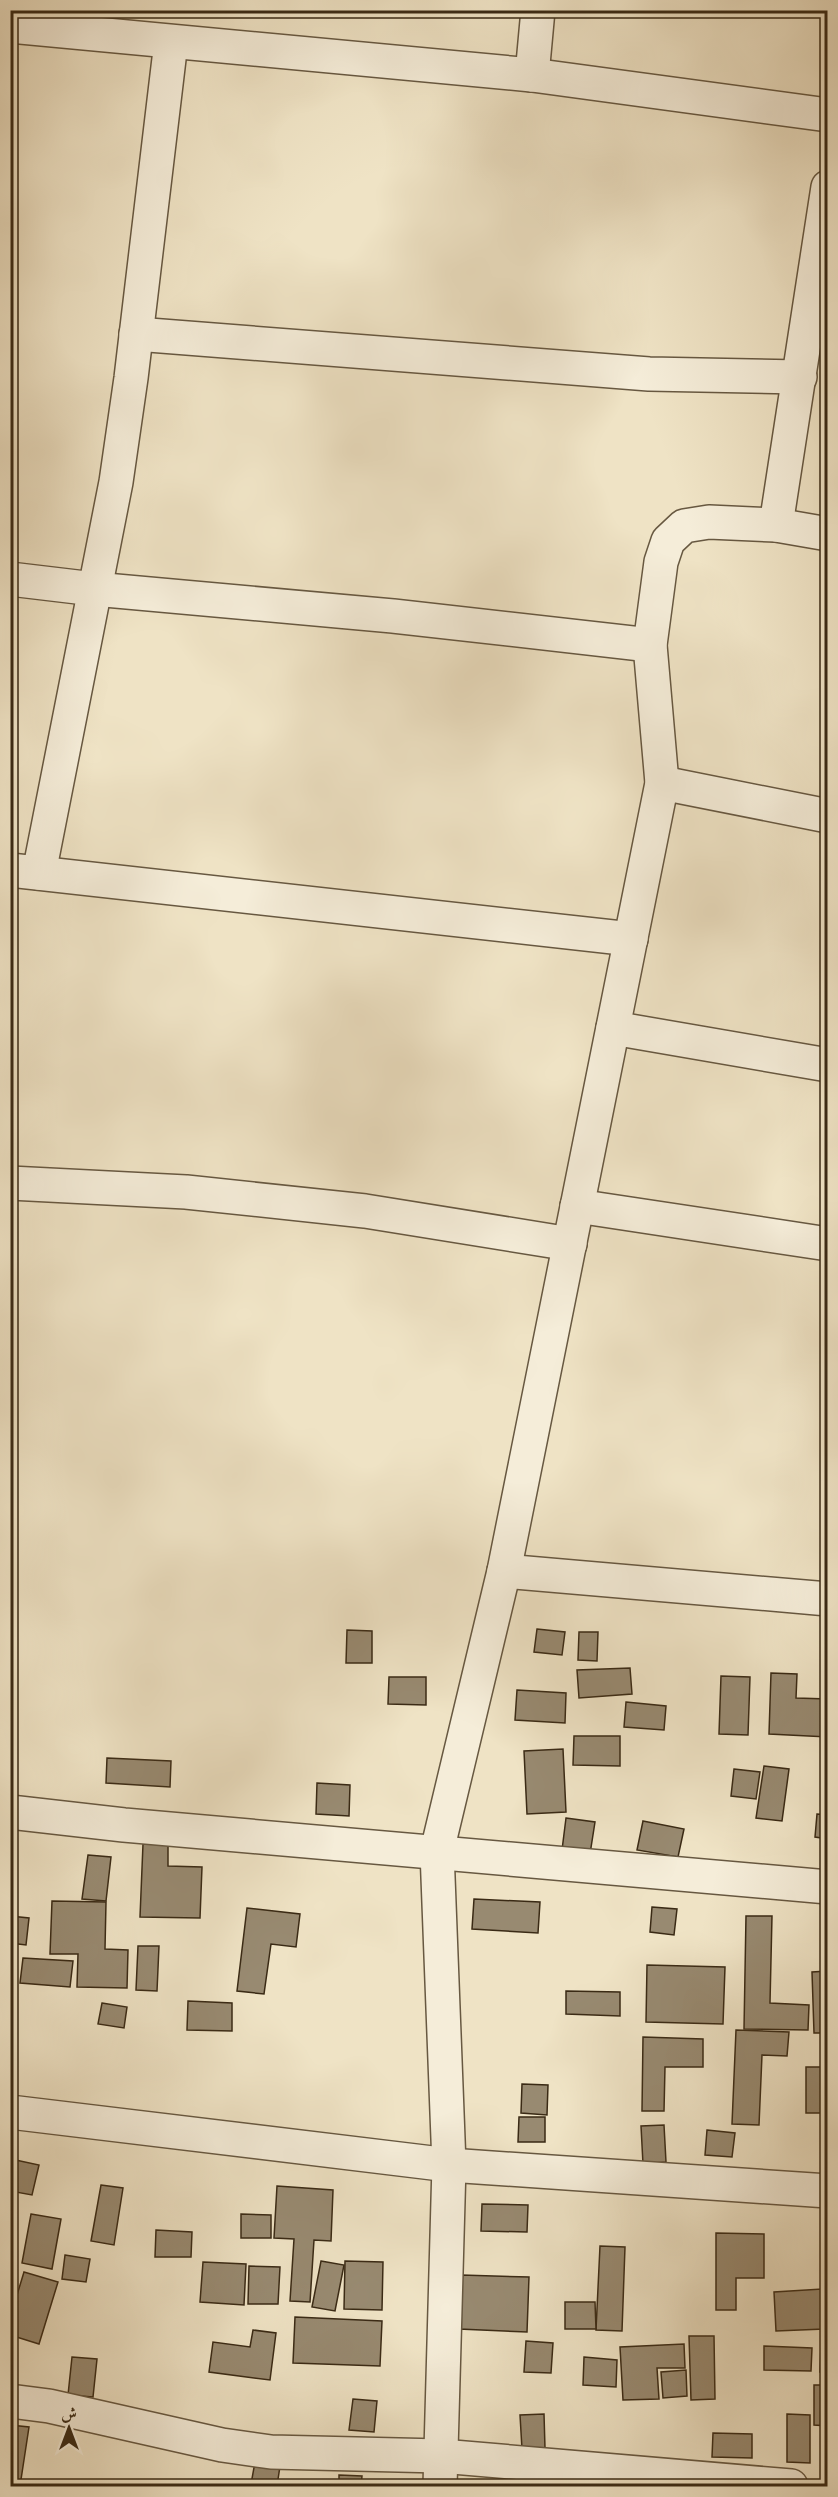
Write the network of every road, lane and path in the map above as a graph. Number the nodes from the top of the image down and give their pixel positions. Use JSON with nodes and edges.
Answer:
{"nodes":[{"id":1,"x":538,"y":10,"type":"edge"},
{"id":2,"x":10,"y":26,"type":"edge"},
{"id":3,"x":171,"y":42,"type":"junction"},
{"id":4,"x":532,"y":75,"type":"junction"},
{"id":5,"x":828,"y":115,"type":"edge"},
{"id":6,"x":828,"y":188,"type":"edge"},
{"id":7,"x":136,"y":334,"type":"junction"},
{"id":8,"x":800,"y":377,"type":"junction"},
{"id":9,"x":777,"y":525,"type":"junction"},
{"id":10,"x":828,"y":534,"type":"edge"},
{"id":11,"x":10,"y":579,"type":"edge"},
{"id":12,"x":94,"y":589,"type":"junction"},
{"id":13,"x":650,"y":645,"type":"junction"},
{"id":14,"x":662,"y":783,"type":"junction"},
{"id":15,"x":828,"y":816,"type":"edge"},
{"id":16,"x":25,"y":871,"type":"edge"},
{"id":17,"x":630,"y":939,"type":"junction"},
{"id":18,"x":613,"y":1028,"type":"junction"},
{"id":19,"x":828,"y":1065,"type":"edge"},
{"id":20,"x":10,"y":1183,"type":"edge"},
{"id":21,"x":577,"y":1206,"type":"junction"},
{"id":22,"x":570,"y":1244,"type":"junction"},
{"id":23,"x":828,"y":1244,"type":"edge"},
{"id":24,"x":504,"y":1571,"type":"junction"},
{"id":25,"x":828,"y":1599,"type":"edge"},
{"id":26,"x":10,"y":1812,"type":"edge"},
{"id":27,"x":437,"y":1851,"type":"junction"},
{"id":28,"x":828,"y":1887,"type":"edge"},
{"id":29,"x":10,"y":2112,"type":"edge"},
{"id":30,"x":449,"y":2165,"type":"junction"},
{"id":31,"x":828,"y":2191,"type":"edge"},
{"id":32,"x":10,"y":2401,"type":"edge"},
{"id":33,"x":441,"y":2471,"type":"edge"},
{"id":34,"x":791,"y":2487,"type":"edge"}],
"edges":[{"from":1,"to":4,"type":"street"},
{"from":2,"to":3,"type":"street"},
{"from":3,"to":4,"type":"street"},
{"from":3,"to":7,"type":"street"},
{"from":4,"to":5,"type":"street"},
{"from":6,"to":8,"type":"street"},
{"from":7,"to":8,"type":"street"},
{"from":7,"to":12,"type":"street"},
{"from":8,"to":9,"type":"street"},
{"from":9,"to":10,"type":"street"},
{"from":9,"to":13,"type":"street"},
{"from":11,"to":12,"type":"street"},
{"from":12,"to":13,"type":"street"},
{"from":12,"to":16,"type":"street"},
{"from":13,"to":14,"type":"street"},
{"from":14,"to":15,"type":"street"},
{"from":14,"to":17,"type":"street"},
{"from":16,"to":17,"type":"street"},
{"from":17,"to":18,"type":"street"},
{"from":18,"to":19,"type":"street"},
{"from":18,"to":21,"type":"street"},
{"from":20,"to":22,"type":"street"},
{"from":21,"to":22,"type":"street"},
{"from":21,"to":23,"type":"street"},
{"from":22,"to":24,"type":"street"},
{"from":24,"to":25,"type":"street"},
{"from":24,"to":27,"type":"street"},
{"from":26,"to":27,"type":"street"},
{"from":27,"to":28,"type":"street"},
{"from":27,"to":30,"type":"street"},
{"from":29,"to":30,"type":"street"},
{"from":30,"to":31,"type":"street"},
{"from":30,"to":33,"type":"street"},
{"from":32,"to":33,"type":"street"},
{"from":33,"to":34,"type":"street"}]}
